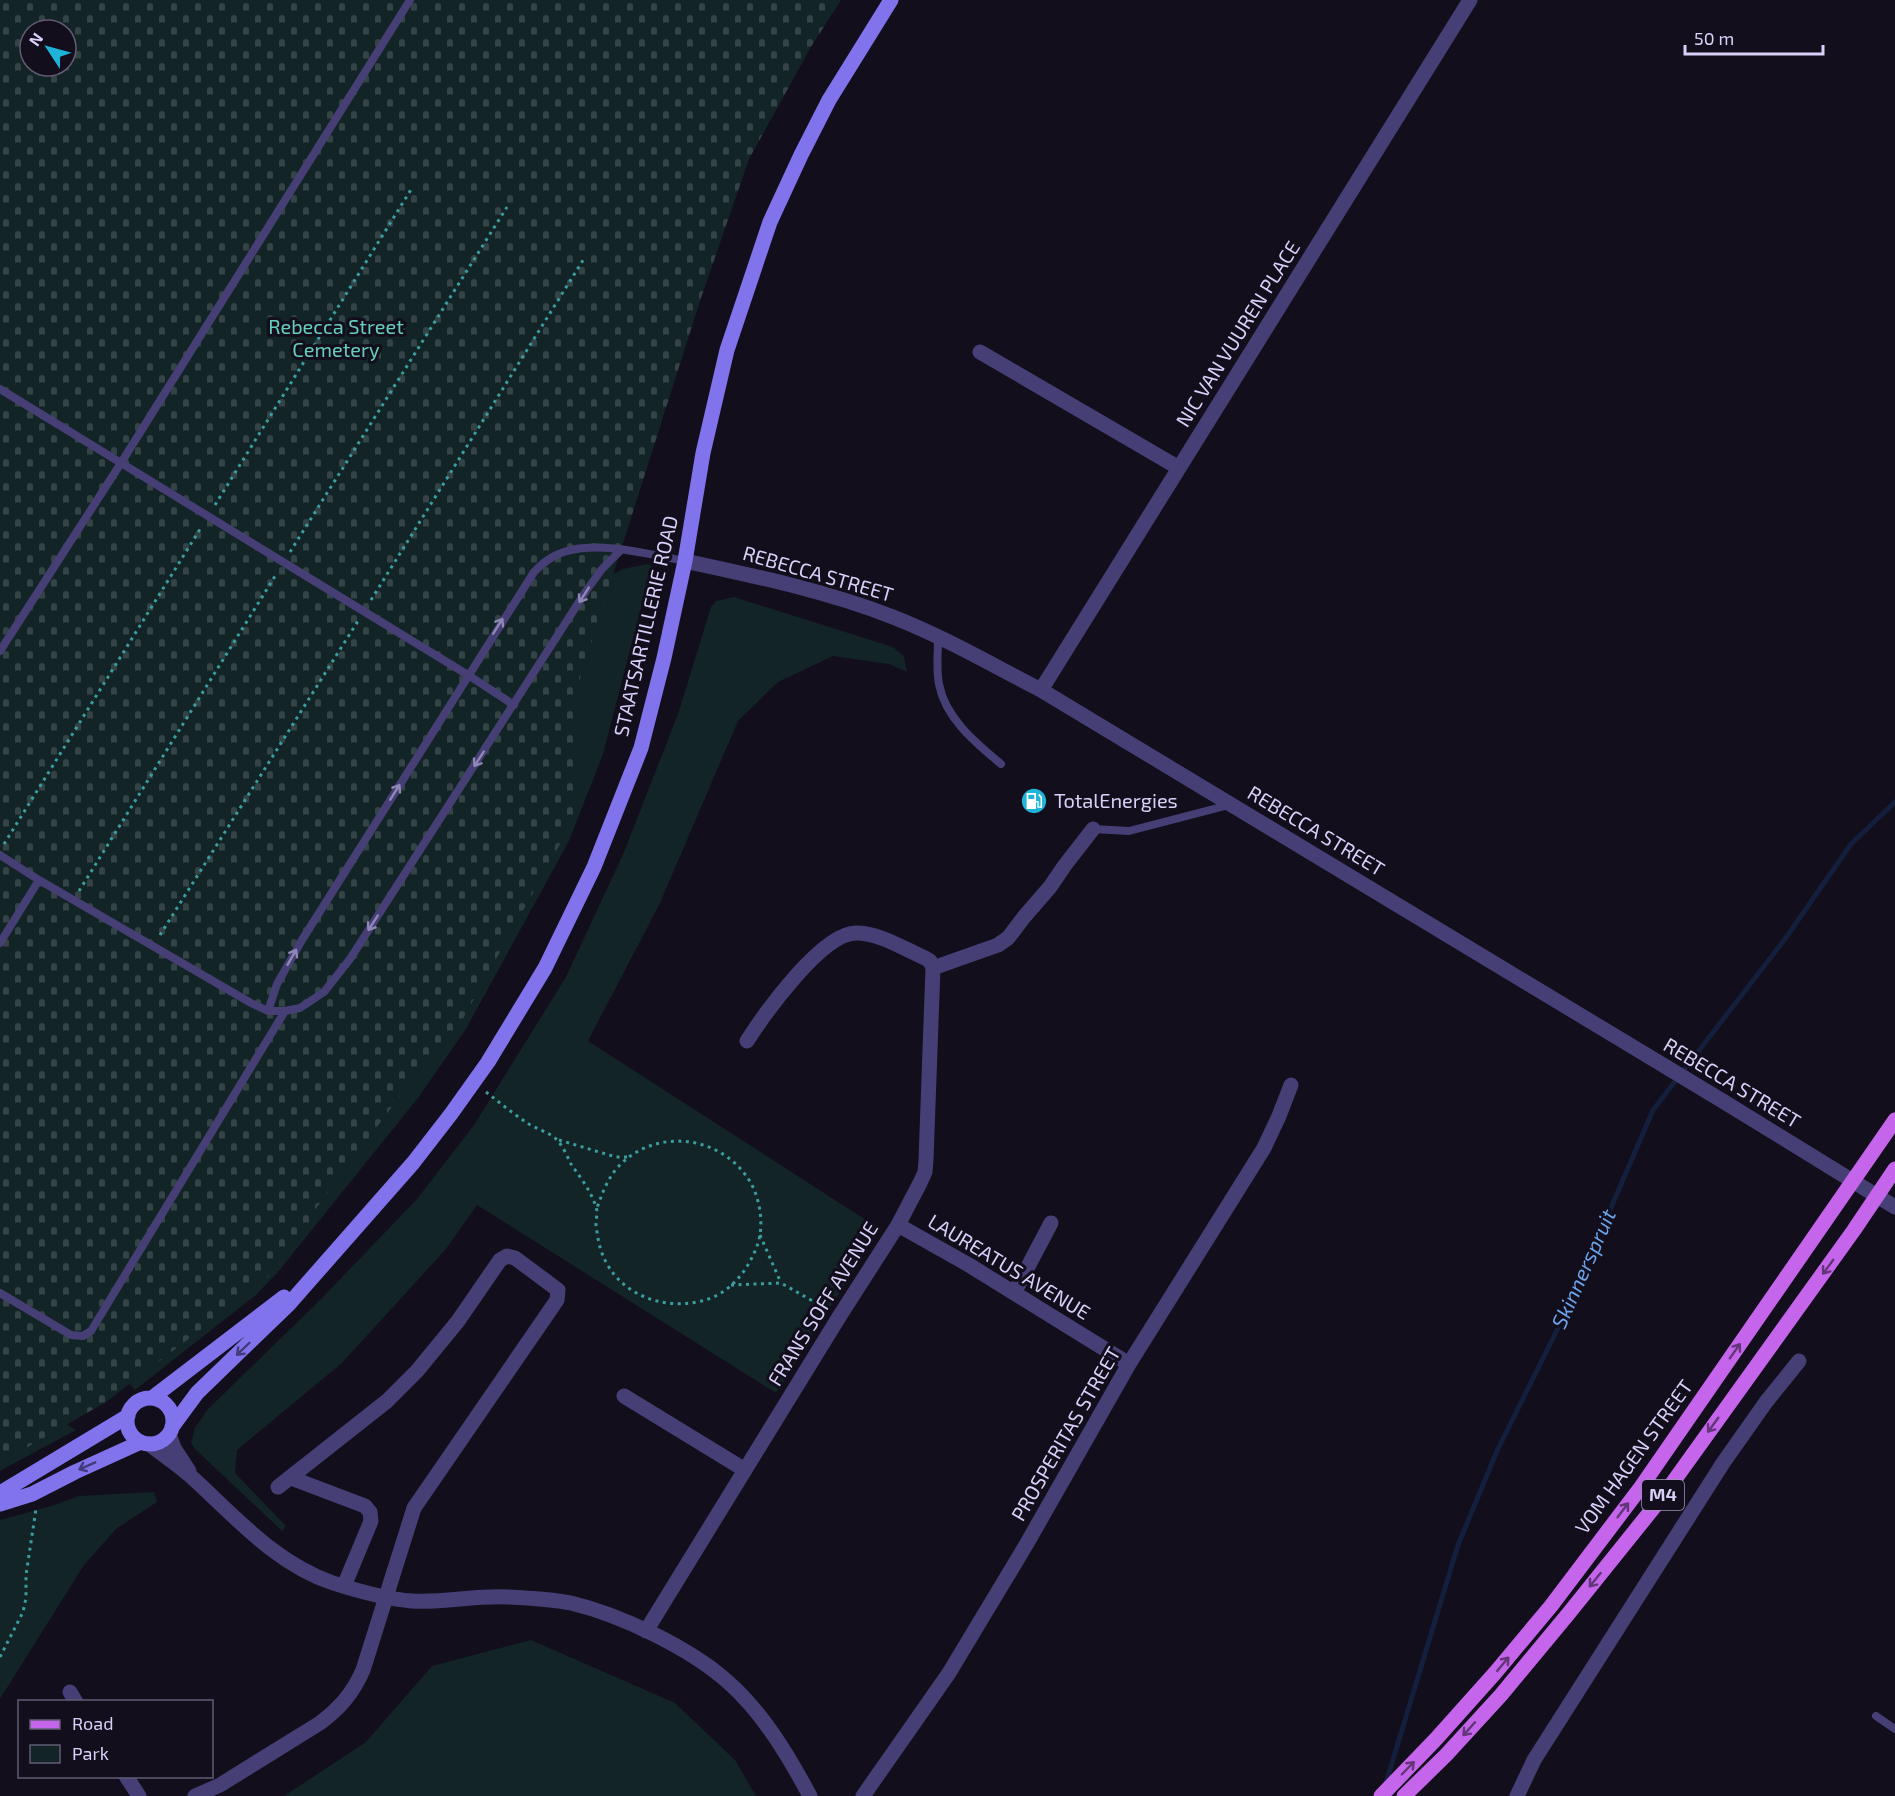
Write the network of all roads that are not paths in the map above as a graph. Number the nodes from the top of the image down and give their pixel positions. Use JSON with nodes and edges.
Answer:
{"nodes":[{"id":1,"x":410,"y":0,"type":"edge"},
{"id":2,"x":891,"y":0,"type":"edge"},
{"id":3,"x":1470,"y":0,"type":"edge"},
{"id":4,"x":980,"y":352,"type":"dead end"},
{"id":5,"x":0,"y":389,"type":"edge"},
{"id":6,"x":121,"y":463,"type":"junction"},
{"id":7,"x":1179,"y":468,"type":"junction"},
{"id":8,"x":621,"y":550,"type":"junction"},
{"id":9,"x":685,"y":561,"type":"junction"},
{"id":10,"x":938,"y":638,"type":"junction"},
{"id":11,"x":0,"y":651,"type":"edge"},
{"id":12,"x":468,"y":675,"type":"junction"},
{"id":13,"x":1041,"y":690,"type":"junction"},
{"id":14,"x":514,"y":705,"type":"junction"},
{"id":15,"x":1000,"y":764,"type":"dead end"},
{"id":16,"x":1231,"y":804,"type":"junction"},
{"id":17,"x":1093,"y":829,"type":"joint"},
{"id":18,"x":0,"y":855,"type":"edge"},
{"id":19,"x":39,"y":880,"type":"junction"},
{"id":20,"x":0,"y":943,"type":"edge"},
{"id":21,"x":933,"y":968,"type":"junction"},
{"id":22,"x":268,"y":1011,"type":"junction"},
{"id":23,"x":285,"y":1011,"type":"junction"},
{"id":24,"x":747,"y":1041,"type":"dead end"},
{"id":25,"x":1291,"y":1084,"type":"dead end"},
{"id":26,"x":1895,"y":1120,"type":"edge"},
{"id":27,"x":1895,"y":1169,"type":"edge"},
{"id":28,"x":1853,"y":1182,"type":"junction"},
{"id":29,"x":1877,"y":1196,"type":"junction"},
{"id":30,"x":1895,"y":1207,"type":"edge"},
{"id":31,"x":1051,"y":1222,"type":"dead end"},
{"id":32,"x":898,"y":1224,"type":"junction"},
{"id":33,"x":313,"y":1276,"type":"junction"},
{"id":34,"x":0,"y":1293,"type":"edge"},
{"id":35,"x":1014,"y":1293,"type":"junction"},
{"id":36,"x":1798,"y":1361,"type":"dead end"},
{"id":37,"x":1129,"y":1364,"type":"junction"},
{"id":38,"x":624,"y":1396,"type":"dead end"},
{"id":39,"x":152,"y":1398,"type":"junction"},
{"id":40,"x":128,"y":1416,"type":"junction"},
{"id":41,"x":171,"y":1430,"type":"junction"},
{"id":42,"x":145,"y":1443,"type":"junction"},
{"id":43,"x":745,"y":1470,"type":"junction"},
{"id":44,"x":291,"y":1478,"type":"junction"},
{"id":45,"x":194,"y":1479,"type":"junction"},
{"id":46,"x":278,"y":1487,"type":"dead end"},
{"id":47,"x":0,"y":1493,"type":"edge"},
{"id":48,"x":0,"y":1504,"type":"edge"},
{"id":49,"x":344,"y":1586,"type":"junction"},
{"id":50,"x":385,"y":1598,"type":"junction"},
{"id":51,"x":646,"y":1630,"type":"junction"},
{"id":52,"x":1876,"y":1716,"type":"dead end"},
{"id":53,"x":1895,"y":1729,"type":"edge"},
{"id":54,"x":127,"y":1778,"type":"edge"},
{"id":55,"x":139,"y":1796,"type":"edge"},
{"id":56,"x":195,"y":1796,"type":"edge"},
{"id":57,"x":810,"y":1796,"type":"edge"},
{"id":58,"x":863,"y":1796,"type":"edge"},
{"id":59,"x":1380,"y":1796,"type":"edge"},
{"id":60,"x":1404,"y":1796,"type":"edge"},
{"id":61,"x":1516,"y":1796,"type":"edge"}],
"edges":[{"from":1,"to":6,"type":"lane"},
{"from":2,"to":9,"type":"street","name":"STAATSARTILLERIE ROAD"},
{"from":3,"to":7,"type":"street","name":"NIC VAN VUUREN PLACE"},
{"from":4,"to":7,"type":"street"},
{"from":5,"to":6,"type":"lane"},
{"from":6,"to":11,"type":"lane"},
{"from":6,"to":12,"type":"lane"},
{"from":7,"to":13,"type":"street","name":"NIC VAN VUUREN PLACE"},
{"from":8,"to":9,"type":"lane"},
{"from":12,"to":8,"type":"lane","one_way":true},
{"from":8,"to":14,"type":"lane","one_way":true},
{"from":9,"to":10,"type":"street","name":"REBECCA STREET"},
{"from":9,"to":33,"type":"street","name":"STAATSARTILLERIE ROAD"},
{"from":10,"to":13,"type":"street","name":"REBECCA STREET"},
{"from":10,"to":15,"type":"lane"},
{"from":12,"to":14,"type":"lane"},
{"from":22,"to":12,"type":"lane","one_way":true},
{"from":13,"to":16,"type":"street","name":"REBECCA STREET"},
{"from":14,"to":23,"type":"lane","one_way":true},
{"from":16,"to":17,"type":"lane"},
{"from":16,"to":28,"type":"street","name":"REBECCA STREET"},
{"from":17,"to":21,"type":"street"},
{"from":18,"to":19,"type":"lane"},
{"from":19,"to":20,"type":"lane"},
{"from":19,"to":22,"type":"lane"},
{"from":21,"to":24,"type":"street"},
{"from":21,"to":32,"type":"street","name":"FRANS SOFF AVENUE"},
{"from":22,"to":23,"type":"lane"},
{"from":23,"to":34,"type":"lane"},
{"from":25,"to":37,"type":"street","name":"PROSPERITAS STREET"},
{"from":26,"to":28,"type":"main road","name":"VOM HAGEN STREET","number":"M4"},
{"from":27,"to":29,"type":"main road","number":"M4"},
{"from":28,"to":29,"type":"street","name":"REBECCA STREET"},
{"from":59,"to":28,"type":"main road","name":"VOM HAGEN STREET","number":"M4","one_way":true},
{"from":29,"to":30,"type":"street","name":"REBECCA STREET"},
{"from":29,"to":60,"type":"main road","number":"M4","one_way":true},
{"from":31,"to":35,"type":"street"},
{"from":32,"to":35,"type":"street","name":"LAUREATUS AVENUE"},
{"from":32,"to":43,"type":"street","name":"FRANS SOFF AVENUE"},
{"from":33,"to":39,"type":"street","name":"STAATSARTILLERIE ROAD"},
{"from":33,"to":41,"type":"street","name":"STAATSARTILLERIE ROAD","one_way":true},
{"from":35,"to":37,"type":"street","name":"LAUREATUS AVENUE"},
{"from":36,"to":61,"type":"street"},
{"from":37,"to":58,"type":"street","name":"PROSPERITAS STREET"},
{"from":38,"to":43,"type":"street"},
{"from":39,"to":40,"type":"street"},
{"from":39,"to":41,"type":"street"},
{"from":40,"to":42,"type":"street"},
{"from":40,"to":47,"type":"street"},
{"from":41,"to":42,"type":"street"},
{"from":41,"to":45,"type":"street"},
{"from":42,"to":45,"type":"street"},
{"from":42,"to":48,"type":"street","one_way":true},
{"from":43,"to":51,"type":"street","name":"FRANS SOFF AVENUE"},
{"from":44,"to":46,"type":"street"},
{"from":44,"to":49,"type":"street"},
{"from":44,"to":50,"type":"street"},
{"from":45,"to":49,"type":"street"},
{"from":49,"to":50,"type":"street"},
{"from":50,"to":51,"type":"street"},
{"from":50,"to":56,"type":"street"},
{"from":51,"to":57,"type":"street"},
{"from":52,"to":53,"type":"lane"},
{"from":54,"to":55,"type":"street"}]}
